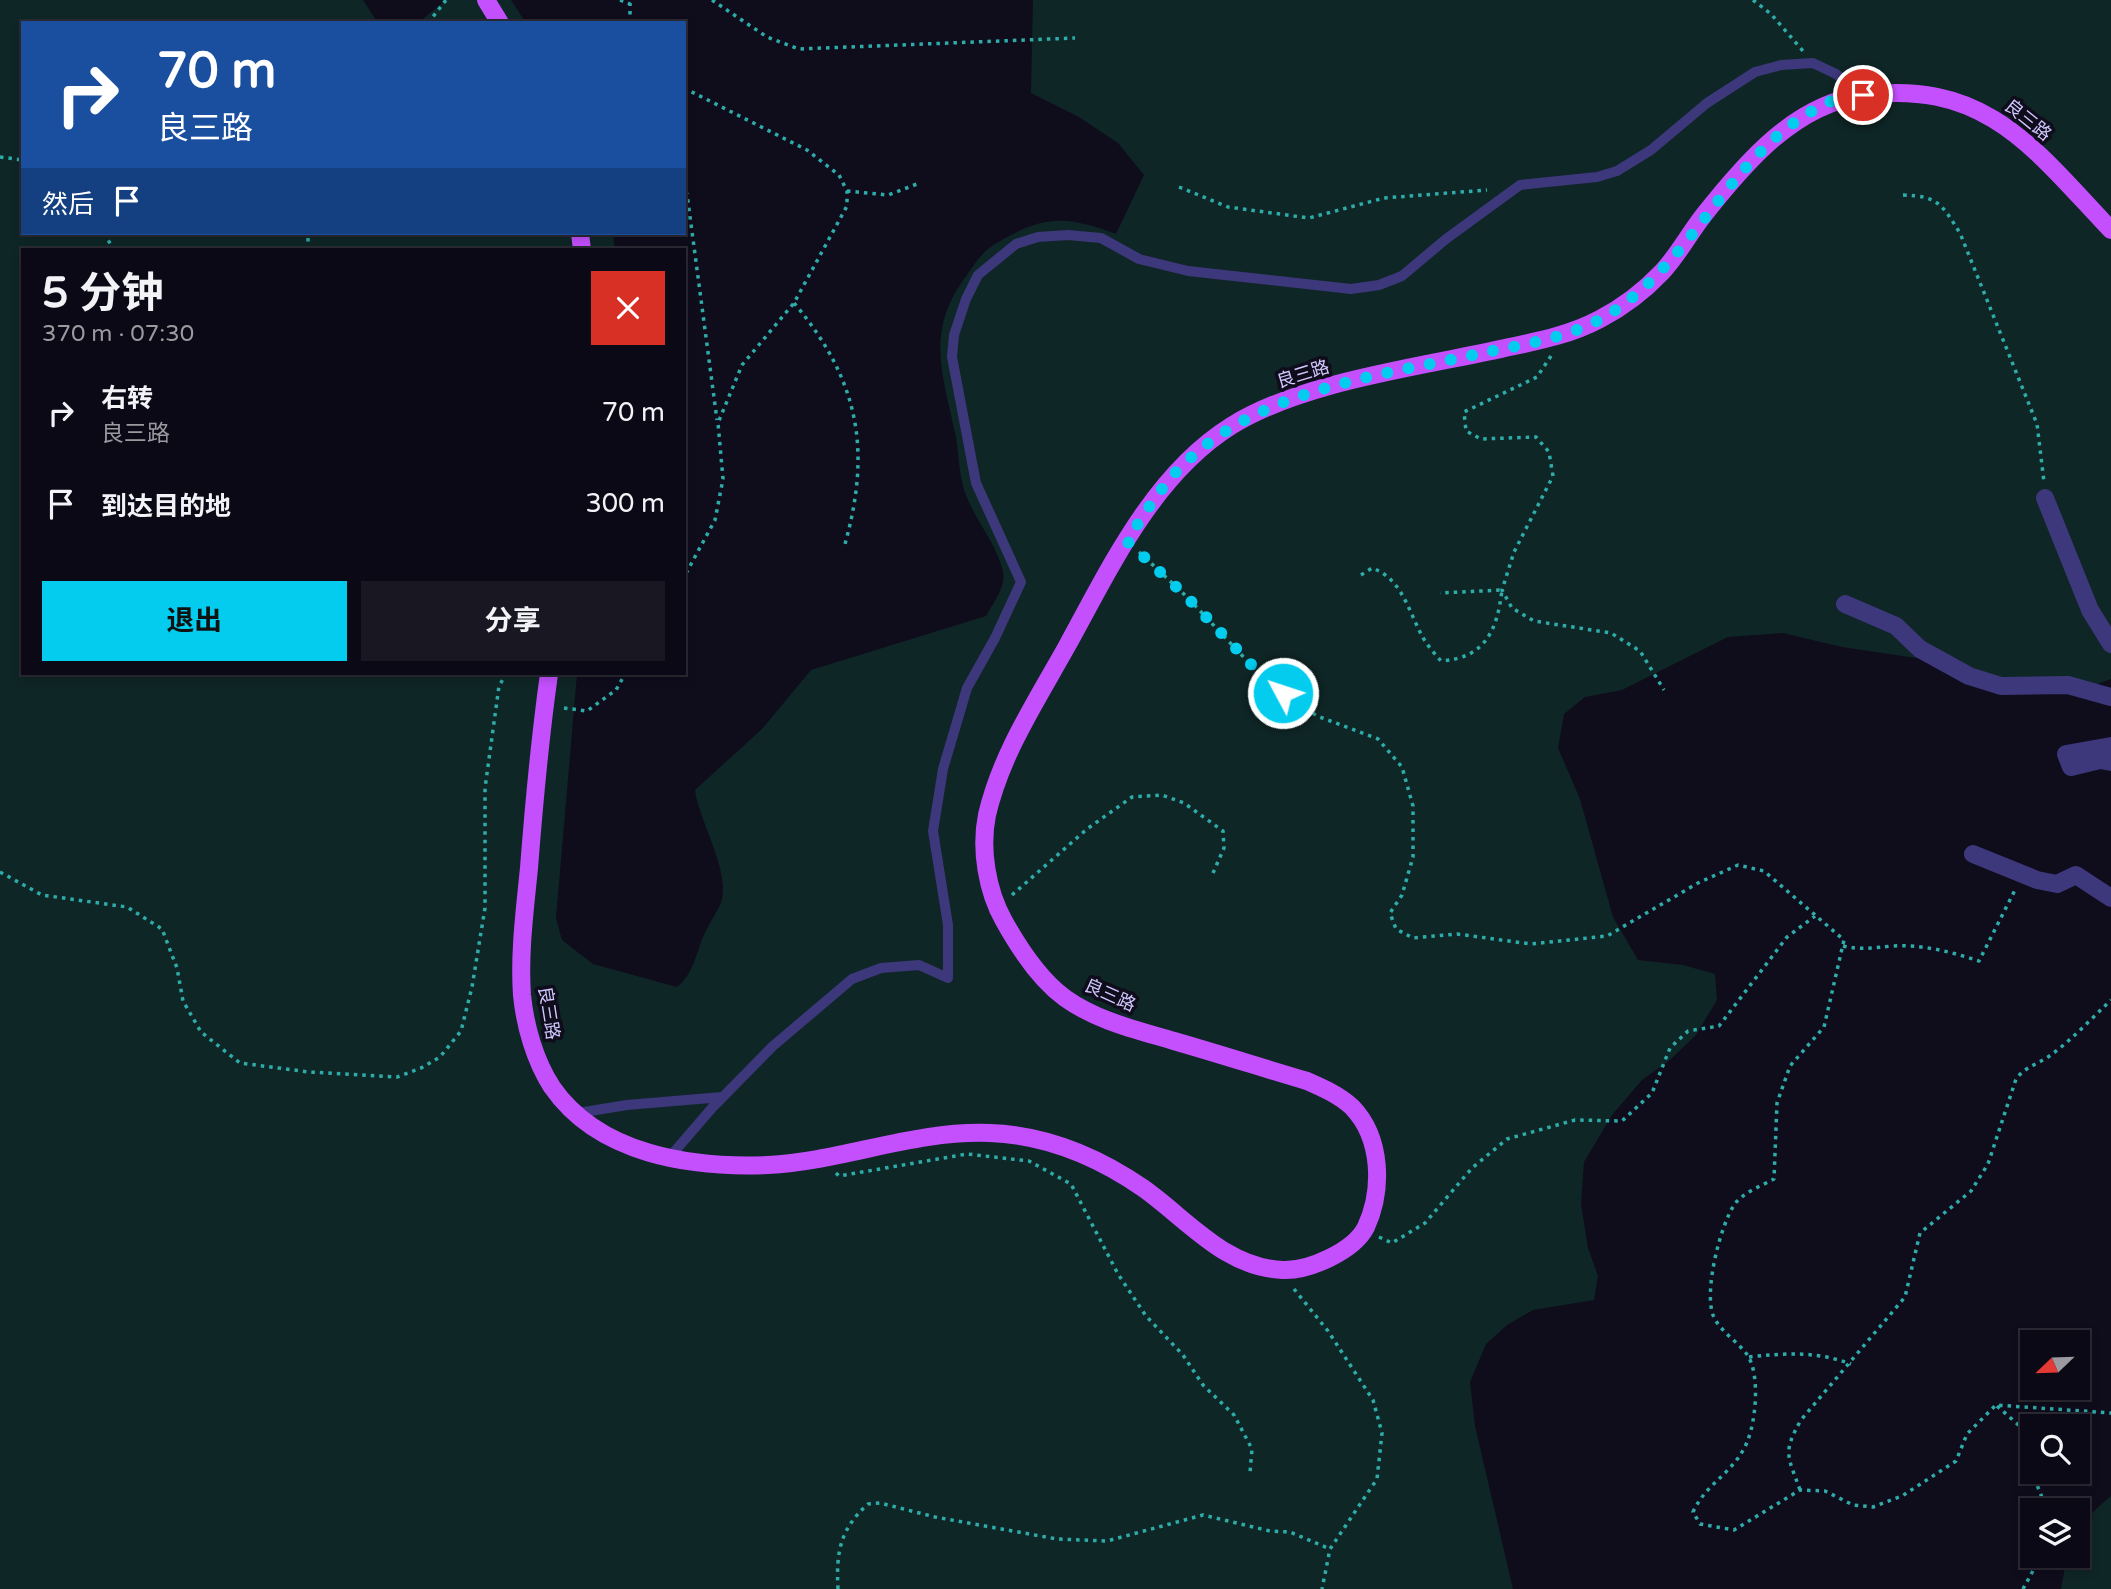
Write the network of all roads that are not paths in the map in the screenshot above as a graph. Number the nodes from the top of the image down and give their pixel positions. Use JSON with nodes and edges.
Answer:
{"nodes":[{"id":1,"x":486,"y":0,"type":"edge"},
{"id":2,"x":499,"y":21,"type":"edge"},
{"id":3,"x":1863,"y":95,"type":"junction"},
{"id":4,"x":2111,"y":230,"type":"edge"},
{"id":5,"x":2045,"y":498,"type":"road end"},
{"id":6,"x":1845,"y":604,"type":"dead end"},
{"id":7,"x":2111,"y":644,"type":"edge"},
{"id":8,"x":549,"y":675,"type":"edge"},
{"id":9,"x":2111,"y":697,"type":"edge"},
{"id":10,"x":2111,"y":746,"type":"edge"},
{"id":11,"x":2111,"y":762,"type":"edge"},
{"id":12,"x":1973,"y":854,"type":"dead end"},
{"id":13,"x":2111,"y":898,"type":"edge"},
{"id":14,"x":723,"y":1097,"type":"junction"},
{"id":15,"x":576,"y":1114,"type":"junction"},
{"id":16,"x":668,"y":1160,"type":"junction"}],
"edges":[{"from":1,"to":2,"type":"main road"},
{"from":3,"to":4,"type":"main road","name":"良三路"},
{"from":3,"to":14,"type":"lane"},
{"from":3,"to":16,"type":"main road","name":"良三路"},
{"from":5,"to":7,"type":"street"},
{"from":6,"to":9,"type":"street"},
{"from":8,"to":15,"type":"main road","name":"良三路"},
{"from":10,"to":11,"type":"street"},
{"from":12,"to":13,"type":"street"},
{"from":14,"to":15,"type":"lane"},
{"from":14,"to":16,"type":"lane"},
{"from":15,"to":16,"type":"main road","name":"良三路"}]}
